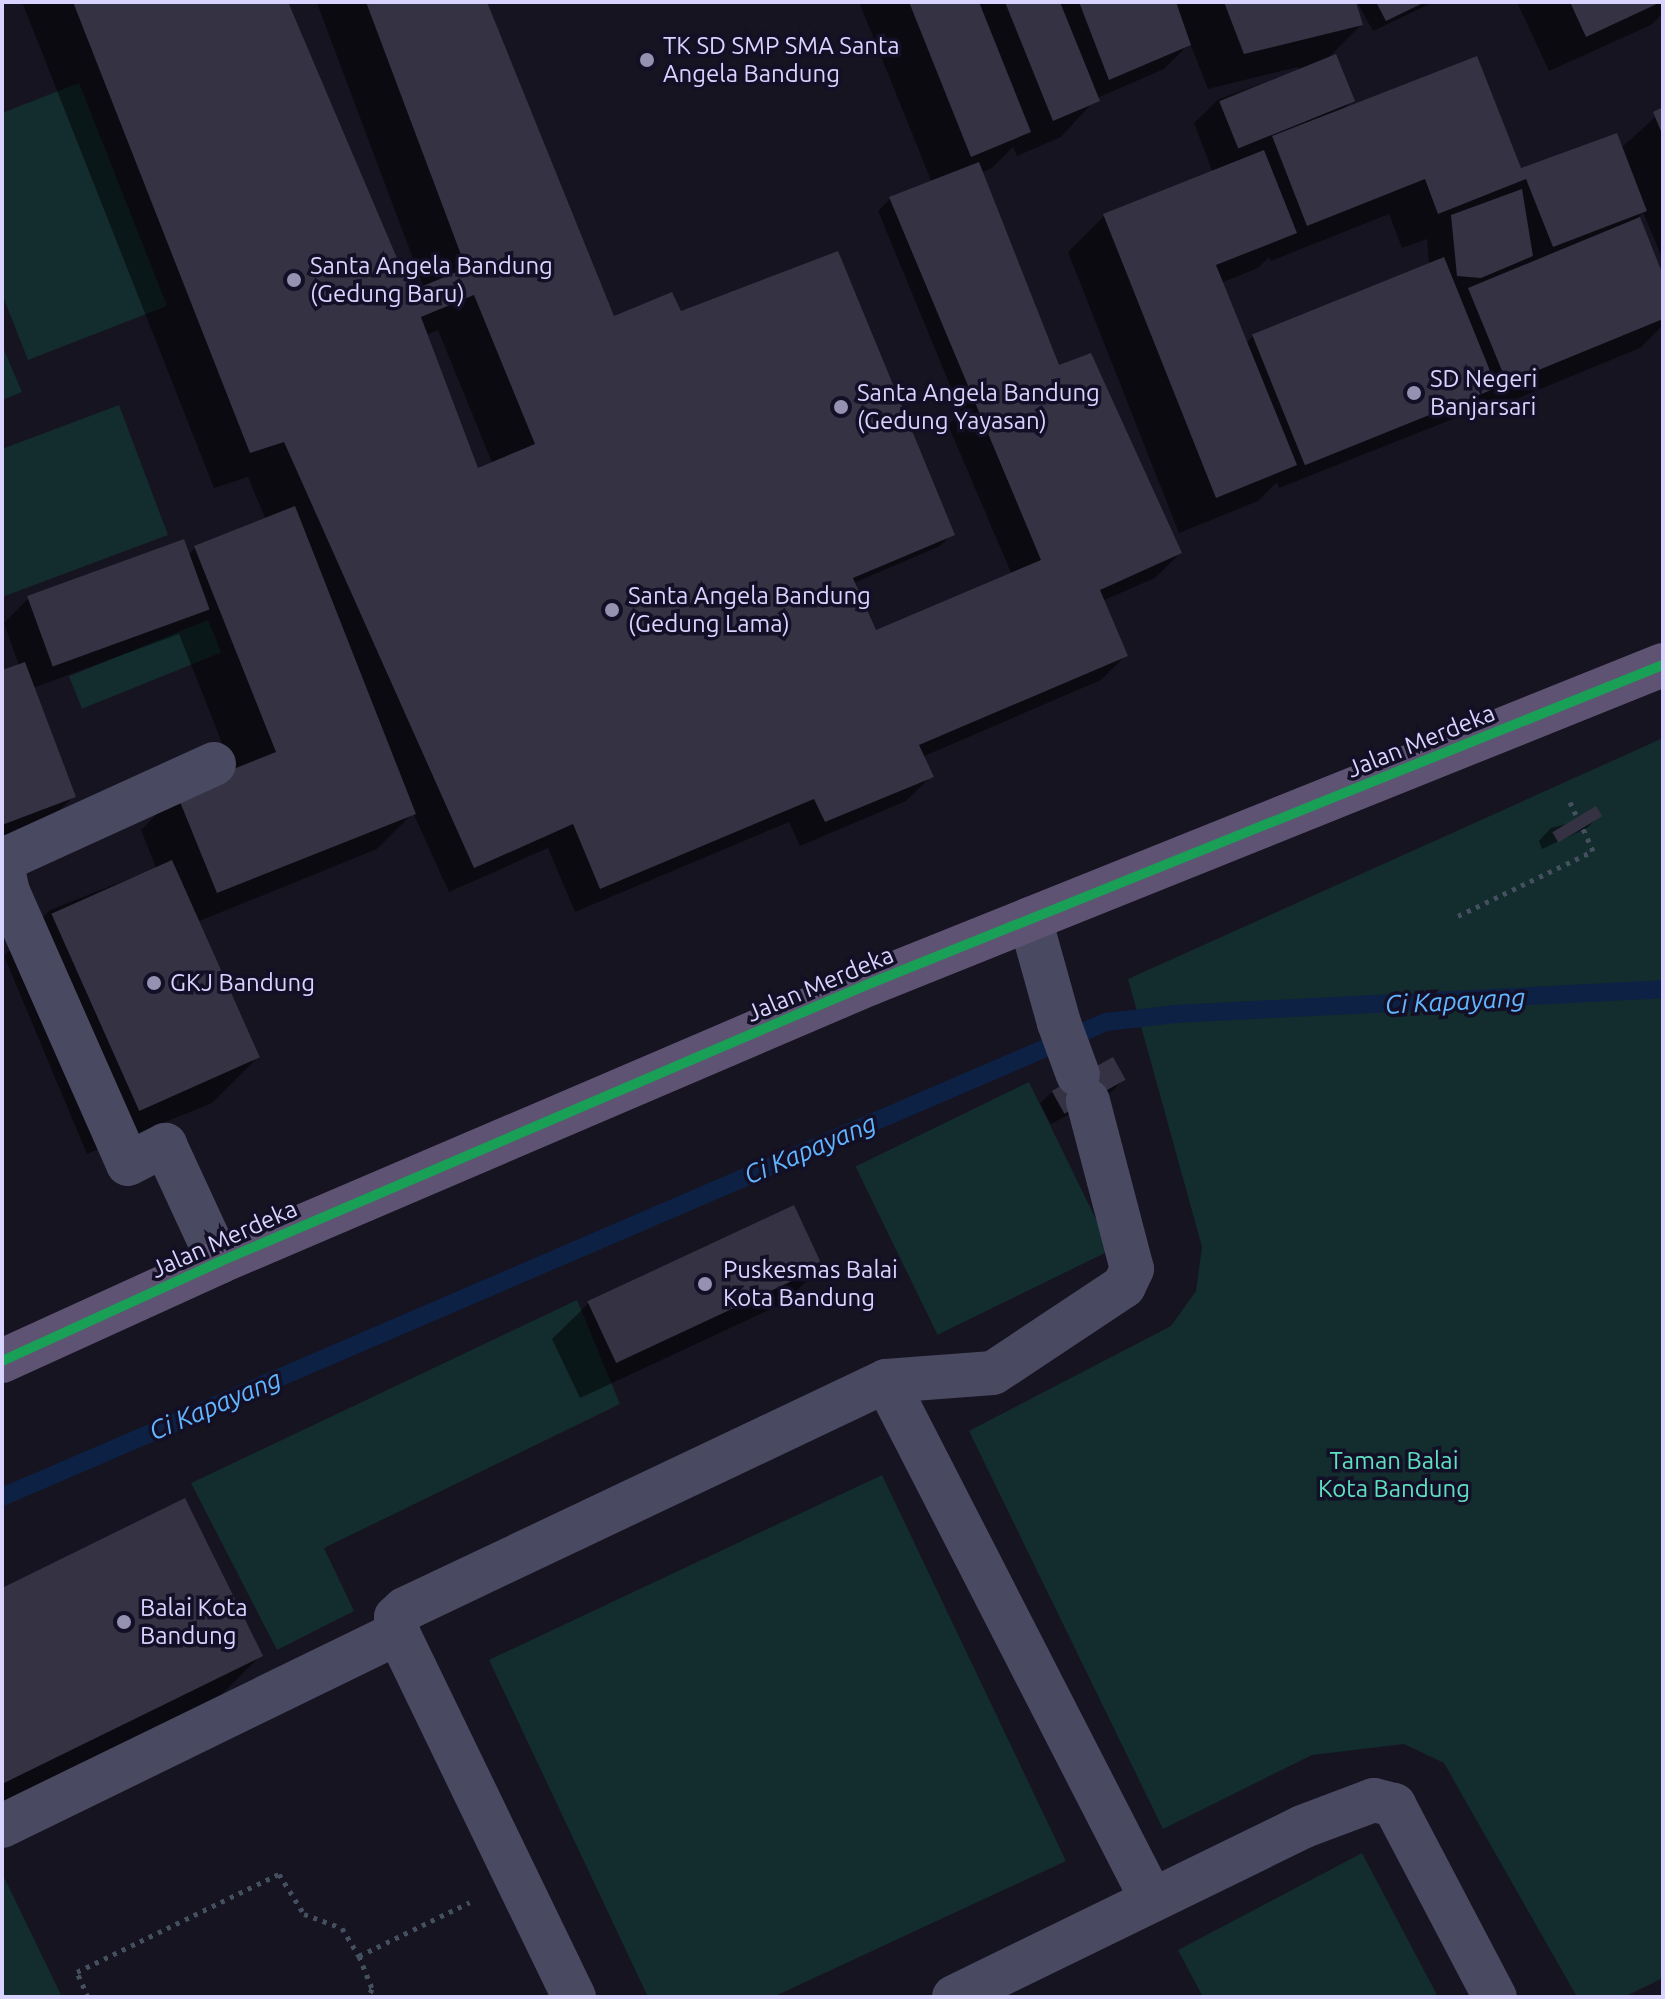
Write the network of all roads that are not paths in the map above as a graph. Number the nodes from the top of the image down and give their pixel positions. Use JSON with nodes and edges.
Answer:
{"nodes":[{"id":1,"x":1663,"y":665,"type":"edge"},
{"id":2,"x":214,"y":764,"type":"dead end"},
{"id":3,"x":1030,"y":919,"type":"junction"},
{"id":4,"x":219,"y":1262,"type":"junction"},
{"id":5,"x":2,"y":1361,"type":"edge"},
{"id":6,"x":886,"y":1381,"type":"junction"},
{"id":7,"x":398,"y":1633,"type":"junction"},
{"id":8,"x":2,"y":1826,"type":"edge"},
{"id":9,"x":1152,"y":1900,"type":"junction"},
{"id":10,"x":574,"y":1997,"type":"edge"},
{"id":11,"x":954,"y":1997,"type":"edge"},
{"id":12,"x":1495,"y":1997,"type":"edge"}],
"edges":[{"from":1,"to":3,"type":"main road","name":"Jalan Merdeka"},
{"from":2,"to":4,"type":"lane"},
{"from":3,"to":4,"type":"main road","name":"Jalan Merdeka"},
{"from":3,"to":6,"type":"lane"},
{"from":4,"to":5,"type":"main road","name":"Jalan Merdeka"},
{"from":6,"to":7,"type":"lane"},
{"from":6,"to":9,"type":"lane"},
{"from":7,"to":8,"type":"lane"},
{"from":7,"to":10,"type":"lane"},
{"from":9,"to":11,"type":"lane"},
{"from":9,"to":12,"type":"lane"}]}
